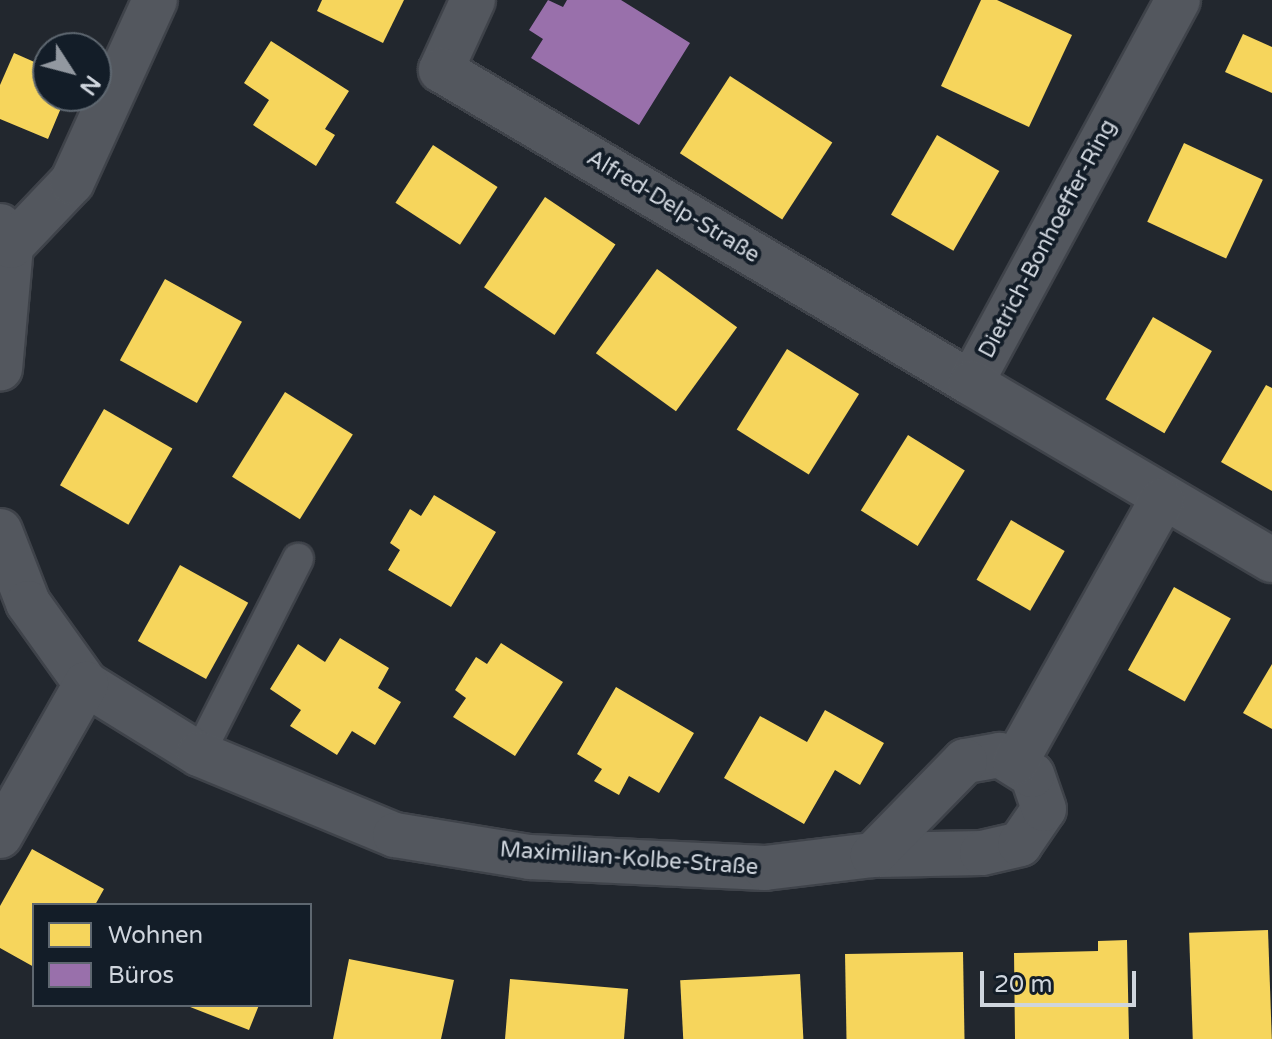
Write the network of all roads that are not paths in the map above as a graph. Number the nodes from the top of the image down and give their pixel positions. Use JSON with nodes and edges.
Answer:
{"nodes":[{"id":1,"x":155,"y":0,"type":"edge"},
{"id":2,"x":473,"y":0,"type":"edge"},
{"id":3,"x":1178,"y":0,"type":"edge"},
{"id":4,"x":6,"y":236,"type":"edge"},
{"id":5,"x":0,"y":369,"type":"edge"},
{"id":6,"x":971,"y":383,"type":"junction"},
{"id":7,"x":1162,"y":500,"type":"junction"},
{"id":8,"x":0,"y":531,"type":"edge"},
{"id":9,"x":298,"y":559,"type":"dead end"},
{"id":10,"x":1272,"y":560,"type":"edge"},
{"id":11,"x":86,"y":684,"type":"junction"},
{"id":12,"x":199,"y":754,"type":"junction"},
{"id":13,"x":1015,"y":763,"type":"junction"},
{"id":14,"x":0,"y":836,"type":"edge"},
{"id":15,"x":873,"y":855,"type":"junction"}],
"edges":[{"from":1,"to":4,"type":"street"},
{"from":2,"to":6,"type":"street","name":"Alfred-Delp-Straße"},
{"from":3,"to":6,"type":"street","name":"Dietrich-Bonhoeffer-Ring"},
{"from":4,"to":5,"type":"street"},
{"from":6,"to":7,"type":"street","name":"Dietrich-Bonhoeffer-Ring"},
{"from":7,"to":10,"type":"street","name":"Dietrich-Bonhoeffer-Ring"},
{"from":7,"to":13,"type":"street"},
{"from":8,"to":11,"type":"street","name":"Maximilian-Kolbe-Straße"},
{"from":9,"to":12,"type":"lane"},
{"from":11,"to":12,"type":"street","name":"Maximilian-Kolbe-Straße"},
{"from":11,"to":14,"type":"street"},
{"from":12,"to":15,"type":"street","name":"Maximilian-Kolbe-Straße"},
{"from":13,"to":15,"type":"street"},
{"from":13,"to":15,"type":"street","name":"Maximilian-Kolbe-Straße"}]}
